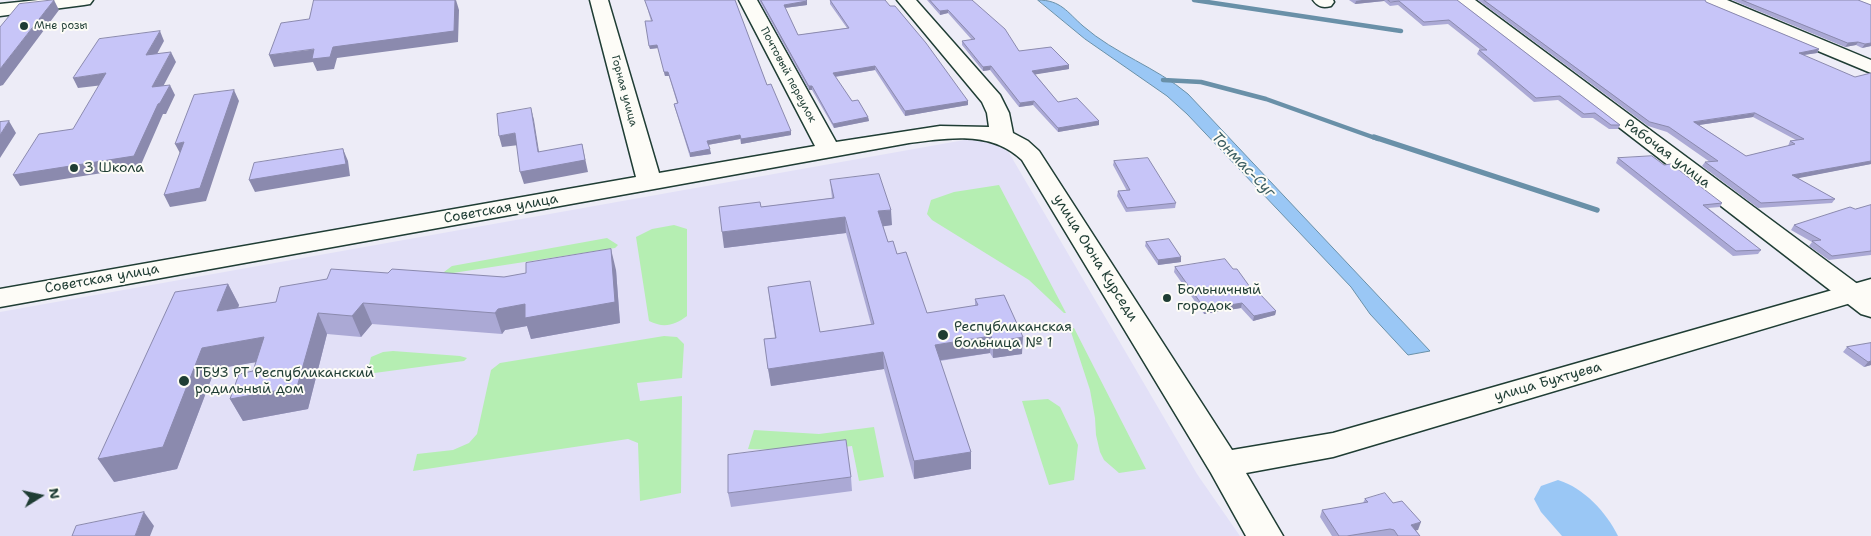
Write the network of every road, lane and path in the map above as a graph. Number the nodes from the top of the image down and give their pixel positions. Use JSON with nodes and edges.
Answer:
{"nodes":[{"id":1,"x":84,"y":0,"type":"edge"},
{"id":2,"x":599,"y":0,"type":"edge"},
{"id":3,"x":748,"y":0,"type":"edge"},
{"id":4,"x":906,"y":0,"type":"edge"},
{"id":5,"x":1463,"y":0,"type":"edge"},
{"id":6,"x":1711,"y":0,"type":"edge"},
{"id":7,"x":1864,"y":0,"type":"edge"},
{"id":8,"x":1871,"y":2,"type":"edge"},
{"id":9,"x":0,"y":10,"type":"edge"},
{"id":10,"x":1871,"y":67,"type":"edge"},
{"id":11,"x":1002,"y":138,"type":"junction"},
{"id":12,"x":829,"y":151,"type":"junction"},
{"id":13,"x":649,"y":182,"type":"junction"},
{"id":14,"x":1865,"y":297,"type":"edge"},
{"id":15,"x":0,"y":298,"type":"edge"},
{"id":16,"x":1223,"y":464,"type":"junction"},
{"id":17,"x":1265,"y":536,"type":"edge"}],
"edges":[{"from":1,"to":9,"type":"street"},
{"from":2,"to":13,"type":"street","name":"Горная улица"},
{"from":3,"to":12,"type":"street","name":"Почтовый переулок"},
{"from":4,"to":11,"type":"street"},
{"from":5,"to":14,"type":"street","name":"Рабочая улица"},
{"from":6,"to":10,"type":"street"},
{"from":7,"to":8,"type":"street"},
{"from":11,"to":12,"type":"street","name":"Советская улица"},
{"from":11,"to":16,"type":"street","name":"улица Оюна Курседи"},
{"from":12,"to":13,"type":"street","name":"Советская улица"},
{"from":13,"to":15,"type":"street","name":"Советская улица"},
{"from":14,"to":16,"type":"street","name":"улица Бухтуева"},
{"from":16,"to":17,"type":"street","name":"улица Оюна Курседи"}]}
